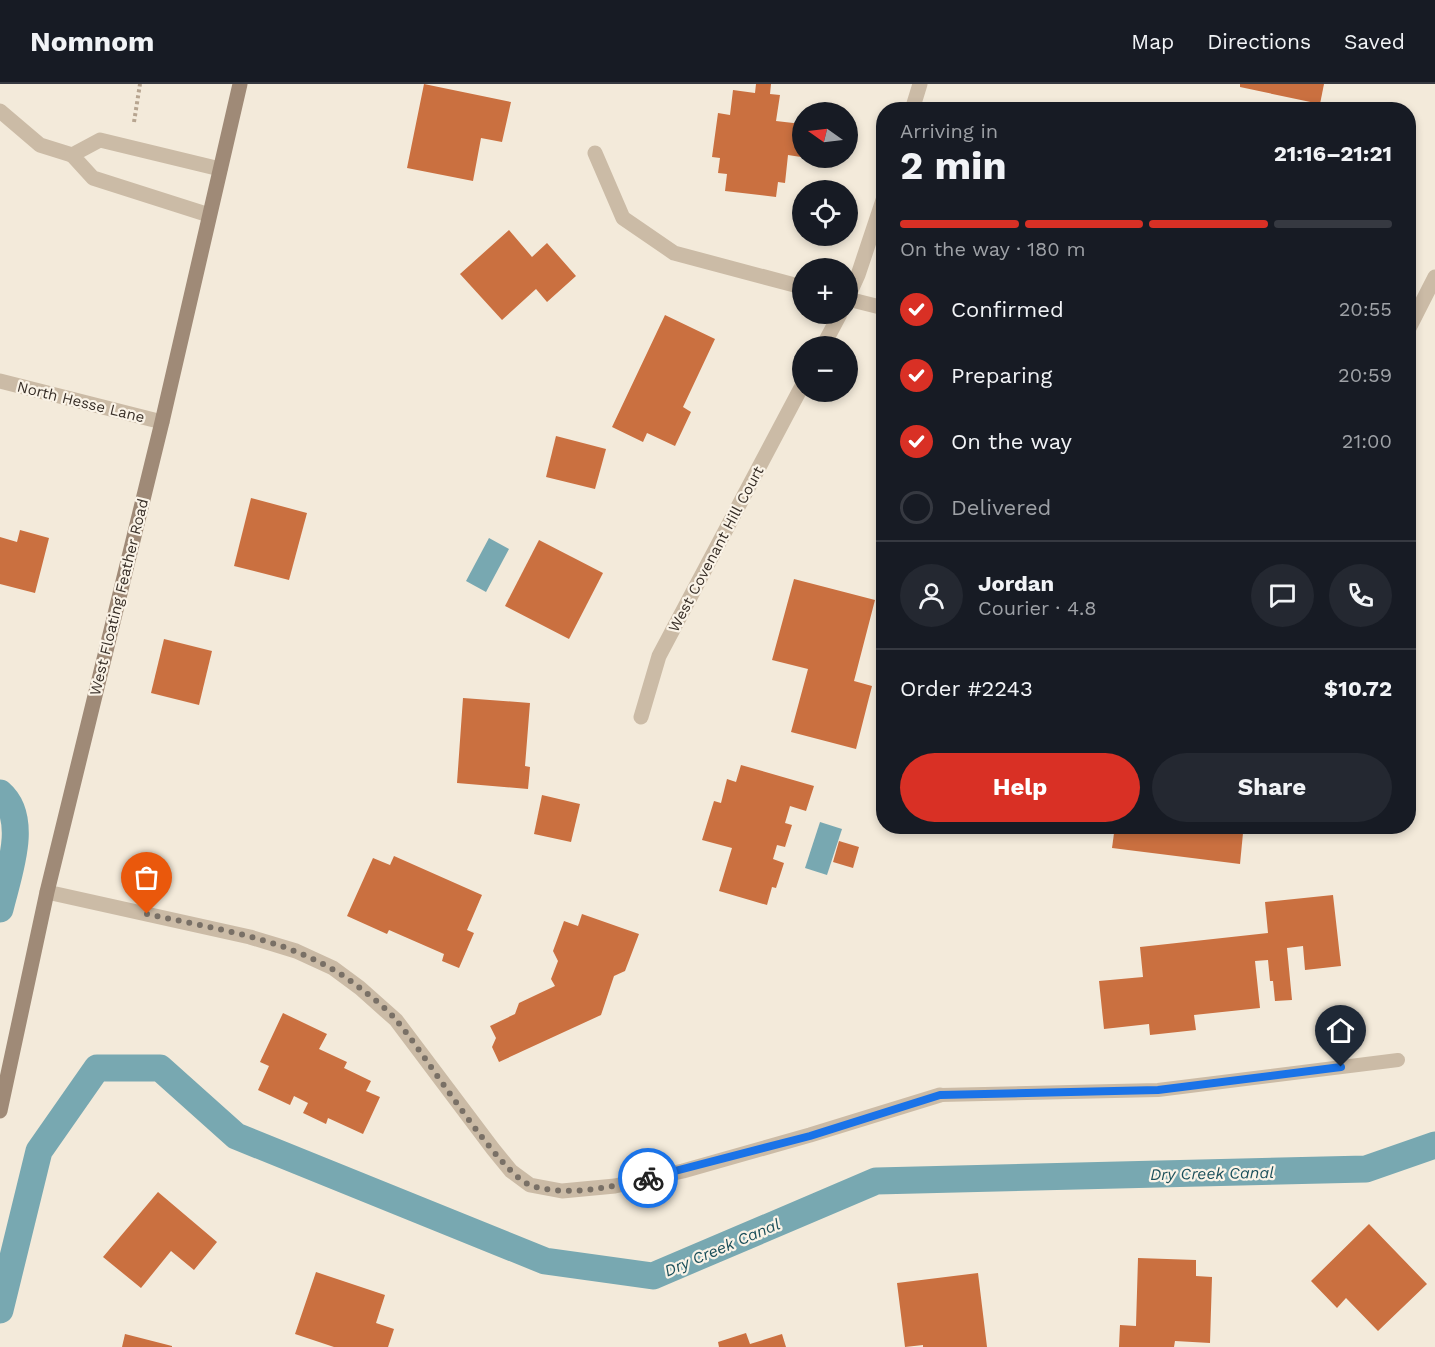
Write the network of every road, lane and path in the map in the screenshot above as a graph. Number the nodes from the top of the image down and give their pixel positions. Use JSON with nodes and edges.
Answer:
{"nodes":[{"id":1,"x":140,"y":84,"type":"edge"},
{"id":2,"x":240,"y":84,"type":"edge"},
{"id":3,"x":920,"y":84,"type":"edge"},
{"id":4,"x":914,"y":102,"type":"edge"},
{"id":5,"x":0,"y":111,"type":"edge"},
{"id":6,"x":134,"y":122,"type":"dead end"},
{"id":7,"x":595,"y":153,"type":"dead end"},
{"id":8,"x":72,"y":155,"type":"junction"},
{"id":9,"x":220,"y":169,"type":"junction"},
{"id":10,"x":209,"y":215,"type":"junction"},
{"id":11,"x":876,"y":221,"type":"edge"},
{"id":12,"x":858,"y":275,"type":"edge"},
{"id":13,"x":1435,"y":276,"type":"edge"},
{"id":14,"x":792,"y":284,"type":"edge"},
{"id":15,"x":858,"y":301,"type":"edge"},
{"id":16,"x":876,"y":306,"type":"edge"},
{"id":17,"x":1416,"y":314,"type":"edge"},
{"id":18,"x":0,"y":381,"type":"edge"},
{"id":19,"x":794,"y":402,"type":"edge"},
{"id":20,"x":162,"y":422,"type":"junction"},
{"id":21,"x":641,"y":717,"type":"dead end"},
{"id":22,"x":47,"y":892,"type":"junction"},
{"id":23,"x":1398,"y":1060,"type":"dead end"},
{"id":24,"x":940,"y":1095,"type":"joint"},
{"id":25,"x":0,"y":1111,"type":"edge"}],
"edges":[{"from":1,"to":6,"type":"path"},
{"from":2,"to":9,"type":"main road","name":"West Floating Feather Road"},
{"from":3,"to":4,"type":"street"},
{"from":5,"to":8,"type":"street"},
{"from":7,"to":14,"type":"street"},
{"from":8,"to":9,"type":"street"},
{"from":8,"to":10,"type":"street"},
{"from":9,"to":10,"type":"main road","name":"West Floating Feather Road"},
{"from":10,"to":20,"type":"main road","name":"West Floating Feather Road"},
{"from":11,"to":12,"type":"street"},
{"from":13,"to":17,"type":"street"},
{"from":15,"to":16,"type":"street"},
{"from":18,"to":20,"type":"street","name":"North Hesse Lane"},
{"from":19,"to":21,"type":"street","name":"West Covenant Hill Court"},
{"from":20,"to":22,"type":"main road","name":"West Floating Feather Road"},
{"from":22,"to":24,"type":"street"},
{"from":22,"to":25,"type":"main road","name":"West Floating Feather Road"},
{"from":23,"to":24,"type":"lane"}]}
